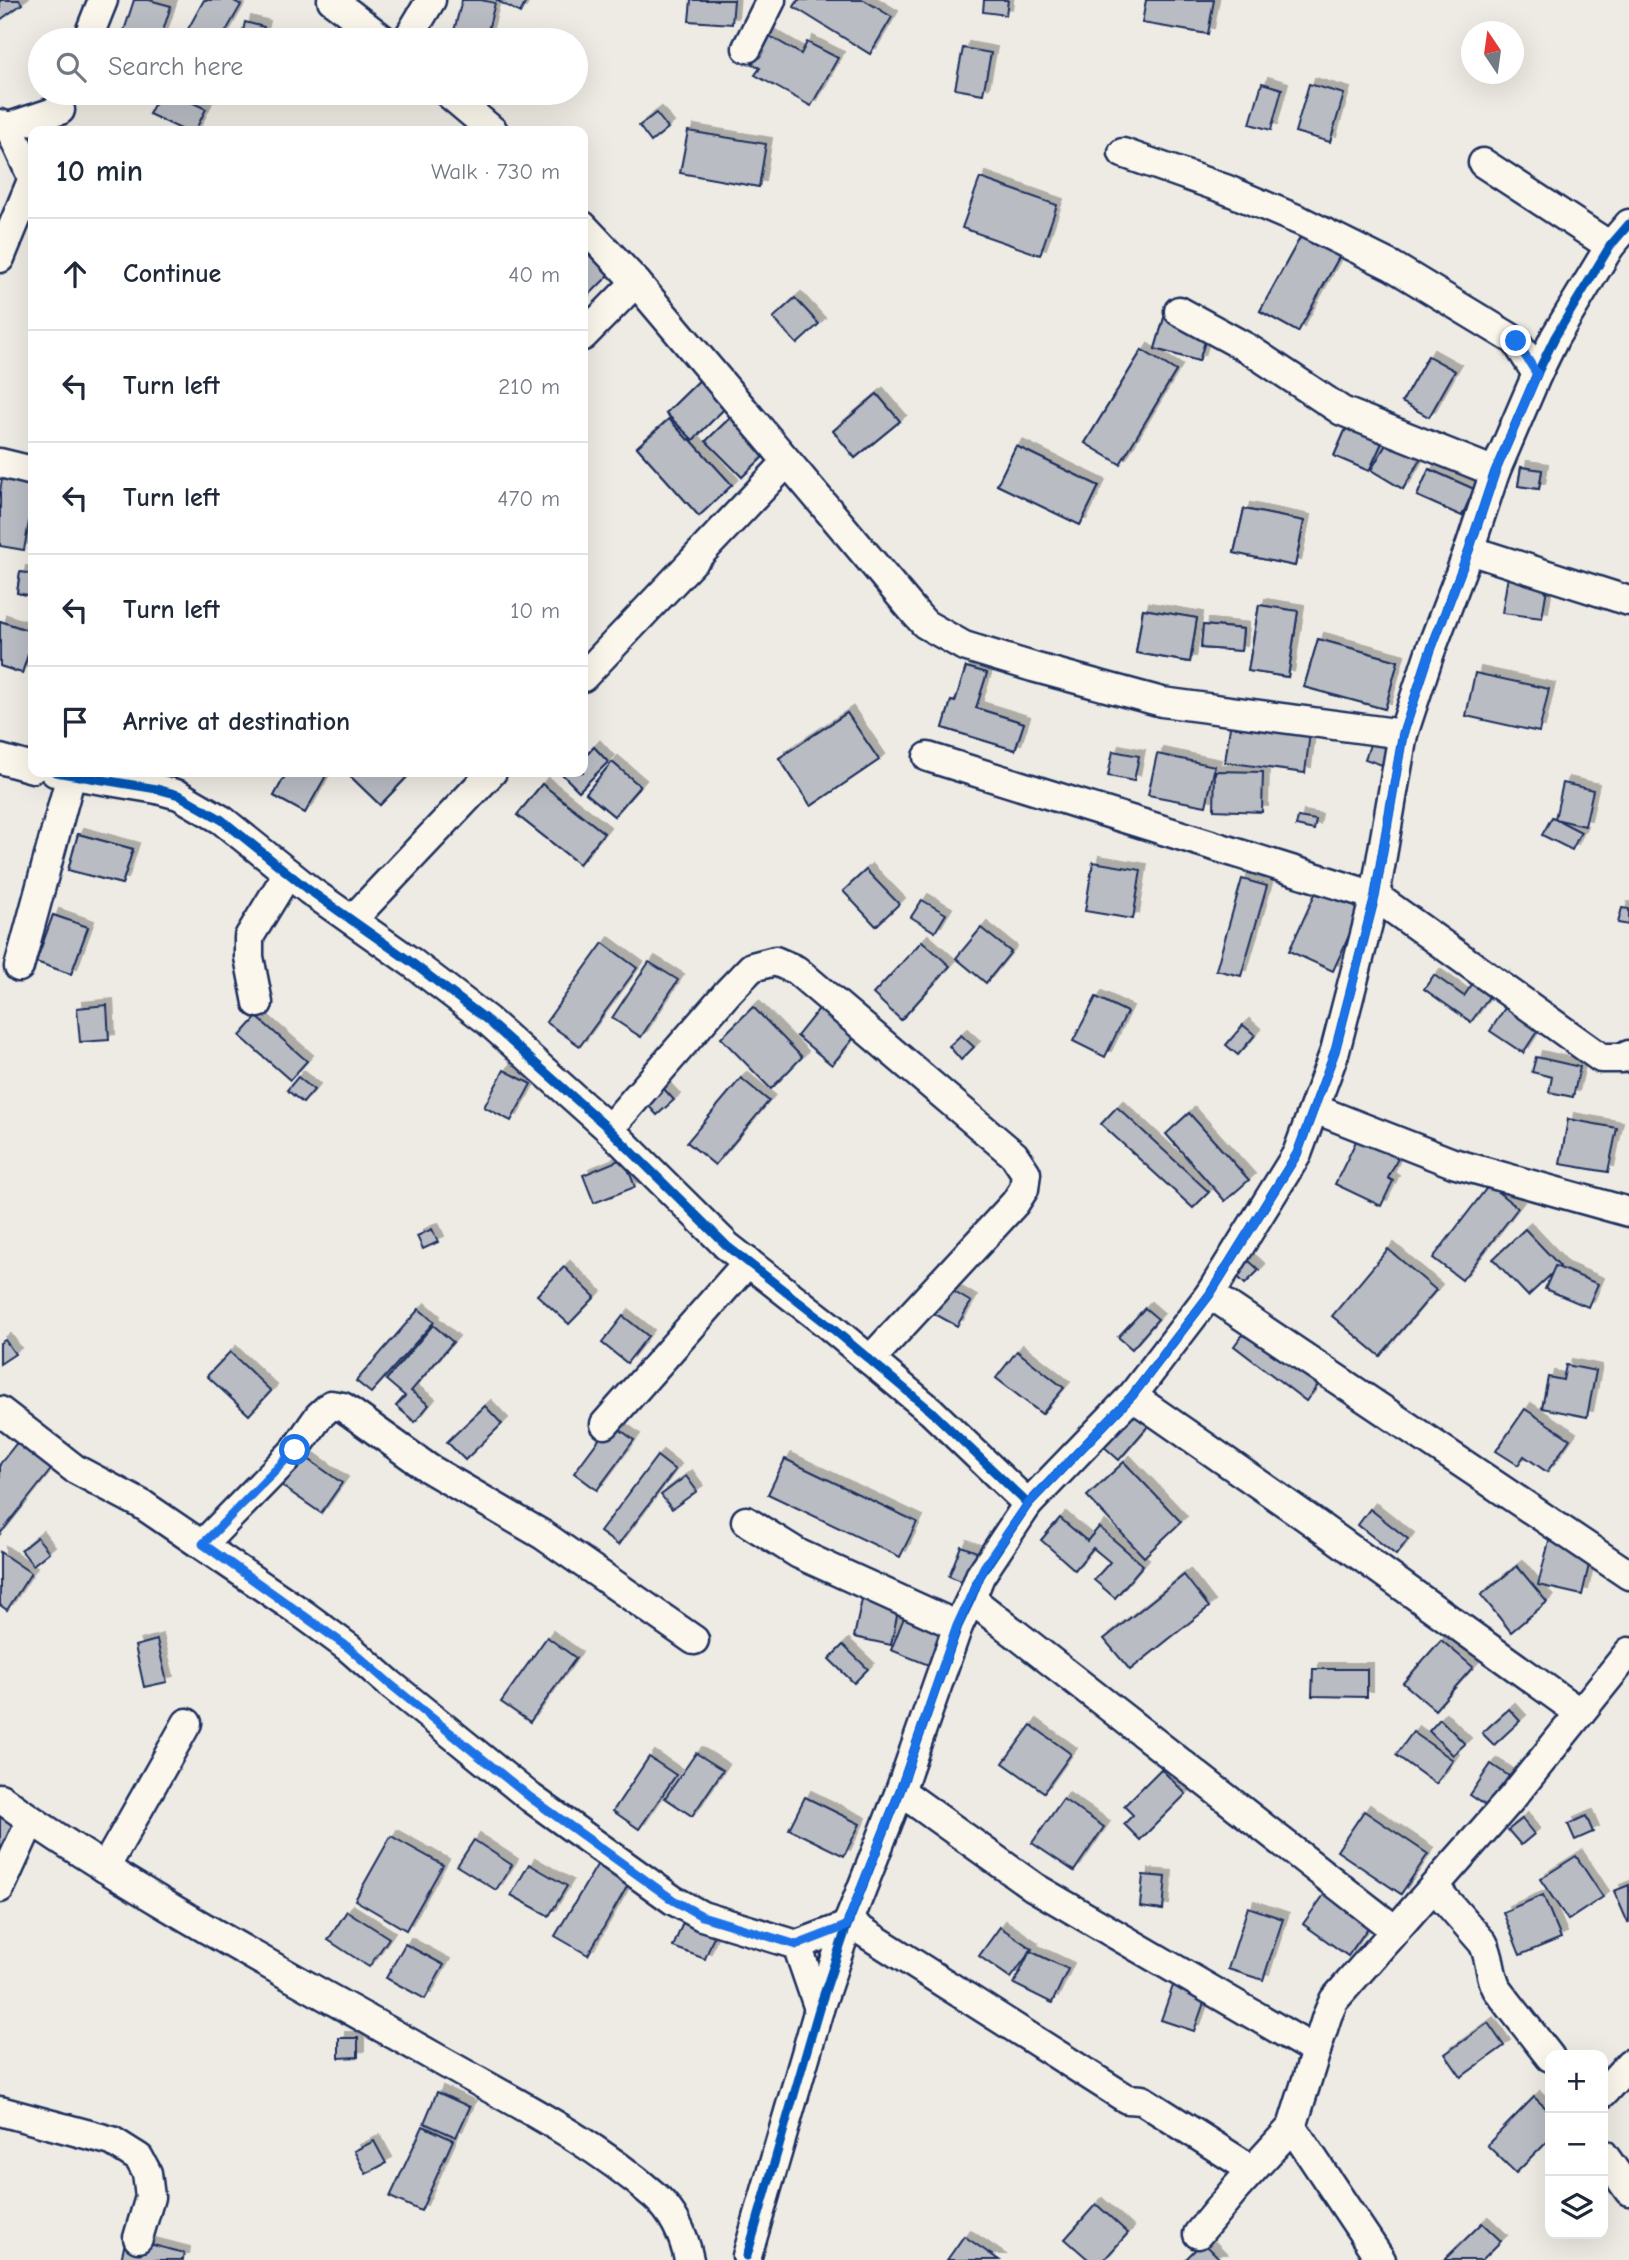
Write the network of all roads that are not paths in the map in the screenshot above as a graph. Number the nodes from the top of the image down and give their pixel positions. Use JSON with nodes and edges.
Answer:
{"nodes":[{"id":1,"x":103,"y":0,"type":"edge"},
{"id":2,"x":332,"y":0,"type":"edge"},
{"id":3,"x":431,"y":0,"type":"edge"},
{"id":4,"x":771,"y":0,"type":"edge"},
{"id":5,"x":92,"y":28,"type":"edge"},
{"id":6,"x":368,"y":28,"type":"edge"},
{"id":7,"x":414,"y":28,"type":"edge"},
{"id":8,"x":747,"y":48,"type":"dead end"},
{"id":9,"x":462,"y":105,"type":"edge"},
{"id":10,"x":59,"y":111,"type":"edge"},
{"id":11,"x":5,"y":125,"type":"edge"},
{"id":12,"x":487,"y":126,"type":"edge"},
{"id":13,"x":1123,"y":152,"type":"dead end"},
{"id":14,"x":1483,"y":163,"type":"dead end"},
{"id":15,"x":28,"y":169,"type":"edge"},
{"id":16,"x":28,"y":190,"type":"edge"},
{"id":17,"x":1629,"y":224,"type":"edge"},
{"id":18,"x":588,"y":231,"type":"edge"},
{"id":19,"x":1610,"y":246,"type":"junction"},
{"id":20,"x":0,"y":258,"type":"edge"},
{"id":21,"x":636,"y":282,"type":"junction"},
{"id":22,"x":1179,"y":311,"type":"dead end"},
{"id":23,"x":588,"y":331,"type":"edge"},
{"id":24,"x":1555,"y":337,"type":"junction"},
{"id":25,"x":1516,"y":341,"type":"junction"},
{"id":26,"x":1537,"y":374,"type":"junction"},
{"id":27,"x":787,"y":462,"type":"junction"},
{"id":28,"x":0,"y":463,"type":"edge"},
{"id":29,"x":28,"y":470,"type":"edge"},
{"id":30,"x":1495,"y":472,"type":"junction"},
{"id":31,"x":1469,"y":550,"type":"junction"},
{"id":32,"x":1629,"y":601,"type":"edge"},
{"id":33,"x":588,"y":672,"type":"edge"},
{"id":34,"x":1403,"y":734,"type":"junction"},
{"id":35,"x":928,"y":757,"type":"dead end"},
{"id":36,"x":0,"y":759,"type":"edge"},
{"id":37,"x":28,"y":767,"type":"edge"},
{"id":38,"x":62,"y":777,"type":"edge"},
{"id":39,"x":87,"y":777,"type":"edge"},
{"id":40,"x":487,"y":777,"type":"edge"},
{"id":41,"x":185,"y":784,"type":"edge"},
{"id":42,"x":288,"y":873,"type":"junction"},
{"id":43,"x":1375,"y":896,"type":"junction"},
{"id":44,"x":352,"y":920,"type":"junction"},
{"id":45,"x":19,"y":967,"type":"dead end"},
{"id":46,"x":258,"y":1003,"type":"dead end"},
{"id":47,"x":1629,"y":1055,"type":"edge"},
{"id":48,"x":1315,"y":1109,"type":"junction"},
{"id":49,"x":610,"y":1129,"type":"junction"},
{"id":50,"x":1629,"y":1212,"type":"edge"},
{"id":51,"x":748,"y":1262,"type":"junction"},
{"id":52,"x":1210,"y":1294,"type":"junction"},
{"id":53,"x":870,"y":1360,"type":"junction"},
{"id":54,"x":1132,"y":1396,"type":"junction"},
{"id":55,"x":0,"y":1410,"type":"edge"},
{"id":56,"x":605,"y":1424,"type":"dead end"},
{"id":57,"x":1028,"y":1504,"type":"junction"},
{"id":58,"x":746,"y":1521,"type":"dead end"},
{"id":59,"x":203,"y":1544,"type":"junction"},
{"id":60,"x":1629,"y":1575,"type":"edge"},
{"id":61,"x":971,"y":1599,"type":"junction"},
{"id":62,"x":957,"y":1626,"type":"junction"},
{"id":63,"x":694,"y":1640,"type":"dead end"},
{"id":64,"x":1629,"y":1652,"type":"edge"},
{"id":65,"x":1580,"y":1713,"type":"junction"},
{"id":66,"x":187,"y":1723,"type":"dead end"},
{"id":67,"x":900,"y":1791,"type":"junction"},
{"id":68,"x":0,"y":1798,"type":"edge"},
{"id":69,"x":31,"y":1820,"type":"junction"},
{"id":70,"x":106,"y":1868,"type":"junction"},
{"id":71,"x":1434,"y":1887,"type":"junction"},
{"id":72,"x":0,"y":1888,"type":"edge"},
{"id":73,"x":847,"y":1924,"type":"junction"},
{"id":74,"x":1395,"y":1930,"type":"junction"},
{"id":75,"x":797,"y":1945,"type":"junction"},
{"id":76,"x":819,"y":2009,"type":"junction"},
{"id":77,"x":1545,"y":2051,"type":"edge"},
{"id":78,"x":1316,"y":2052,"type":"junction"},
{"id":79,"x":1629,"y":2064,"type":"edge"},
{"id":80,"x":1608,"y":2087,"type":"edge"},
{"id":81,"x":0,"y":2111,"type":"edge"},
{"id":82,"x":1292,"y":2127,"type":"junction"},
{"id":83,"x":1608,"y":2161,"type":"edge"},
{"id":84,"x":1252,"y":2169,"type":"junction"},
{"id":85,"x":1629,"y":2191,"type":"edge"},
{"id":86,"x":1198,"y":2234,"type":"dead end"},
{"id":87,"x":138,"y":2238,"type":"dead end"},
{"id":88,"x":741,"y":2259,"type":"edge"},
{"id":89,"x":689,"y":2260,"type":"edge"},
{"id":90,"x":1381,"y":2260,"type":"edge"}],
"edges":[{"from":1,"to":5,"type":"street"},
{"from":2,"to":6,"type":"street"},
{"from":3,"to":7,"type":"street"},
{"from":4,"to":8,"type":"street"},
{"from":9,"to":12,"type":"street"},
{"from":10,"to":11,"type":"street"},
{"from":11,"to":15,"type":"street"},
{"from":13,"to":25,"type":"street"},
{"from":14,"to":19,"type":"street"},
{"from":16,"to":20,"type":"street"},
{"from":17,"to":19,"type":"street"},
{"from":18,"to":21,"type":"street"},
{"from":19,"to":24,"type":"street"},
{"from":21,"to":23,"type":"street"},
{"from":21,"to":27,"type":"street"},
{"from":22,"to":30,"type":"street"},
{"from":24,"to":25,"type":"street"},
{"from":24,"to":26,"type":"street"},
{"from":25,"to":26,"type":"street"},
{"from":26,"to":30,"type":"street"},
{"from":27,"to":33,"type":"street"},
{"from":27,"to":34,"type":"street"},
{"from":28,"to":29,"type":"street"},
{"from":30,"to":31,"type":"street"},
{"from":31,"to":32,"type":"street"},
{"from":31,"to":34,"type":"street"},
{"from":34,"to":43,"type":"street"},
{"from":35,"to":43,"type":"street"},
{"from":36,"to":37,"type":"street"},
{"from":38,"to":45,"type":"street"},
{"from":39,"to":41,"type":"street"},
{"from":40,"to":44,"type":"street"},
{"from":41,"to":42,"type":"street"},
{"from":42,"to":44,"type":"street"},
{"from":42,"to":46,"type":"street"},
{"from":43,"to":47,"type":"street"},
{"from":43,"to":48,"type":"street"},
{"from":44,"to":49,"type":"street"},
{"from":48,"to":50,"type":"street"},
{"from":48,"to":52,"type":"street"},
{"from":49,"to":51,"type":"street"},
{"from":49,"to":53,"type":"street"},
{"from":51,"to":53,"type":"street"},
{"from":51,"to":56,"type":"street"},
{"from":52,"to":54,"type":"street"},
{"from":52,"to":60,"type":"street"},
{"from":53,"to":57,"type":"street"},
{"from":54,"to":57,"type":"street"},
{"from":54,"to":65,"type":"street"},
{"from":55,"to":59,"type":"street"},
{"from":57,"to":61,"type":"street"},
{"from":58,"to":62,"type":"street"},
{"from":59,"to":63,"type":"street"},
{"from":59,"to":75,"type":"street"},
{"from":61,"to":62,"type":"street"},
{"from":61,"to":74,"type":"street"},
{"from":62,"to":67,"type":"street"},
{"from":64,"to":65,"type":"street"},
{"from":65,"to":71,"type":"street"},
{"from":66,"to":70,"type":"street"},
{"from":67,"to":73,"type":"street"},
{"from":67,"to":78,"type":"street"},
{"from":68,"to":69,"type":"street"},
{"from":69,"to":70,"type":"street"},
{"from":69,"to":72,"type":"street"},
{"from":70,"to":89,"type":"street"},
{"from":71,"to":74,"type":"street"},
{"from":71,"to":77,"type":"street"},
{"from":73,"to":75,"type":"street"},
{"from":73,"to":76,"type":"street"},
{"from":73,"to":84,"type":"street"},
{"from":74,"to":78,"type":"street"},
{"from":75,"to":76,"type":"street"},
{"from":76,"to":88,"type":"street"},
{"from":78,"to":82,"type":"street"},
{"from":79,"to":80,"type":"street"},
{"from":81,"to":87,"type":"street"},
{"from":82,"to":84,"type":"street"},
{"from":82,"to":90,"type":"street"},
{"from":83,"to":85,"type":"street"},
{"from":84,"to":86,"type":"street"}]}
